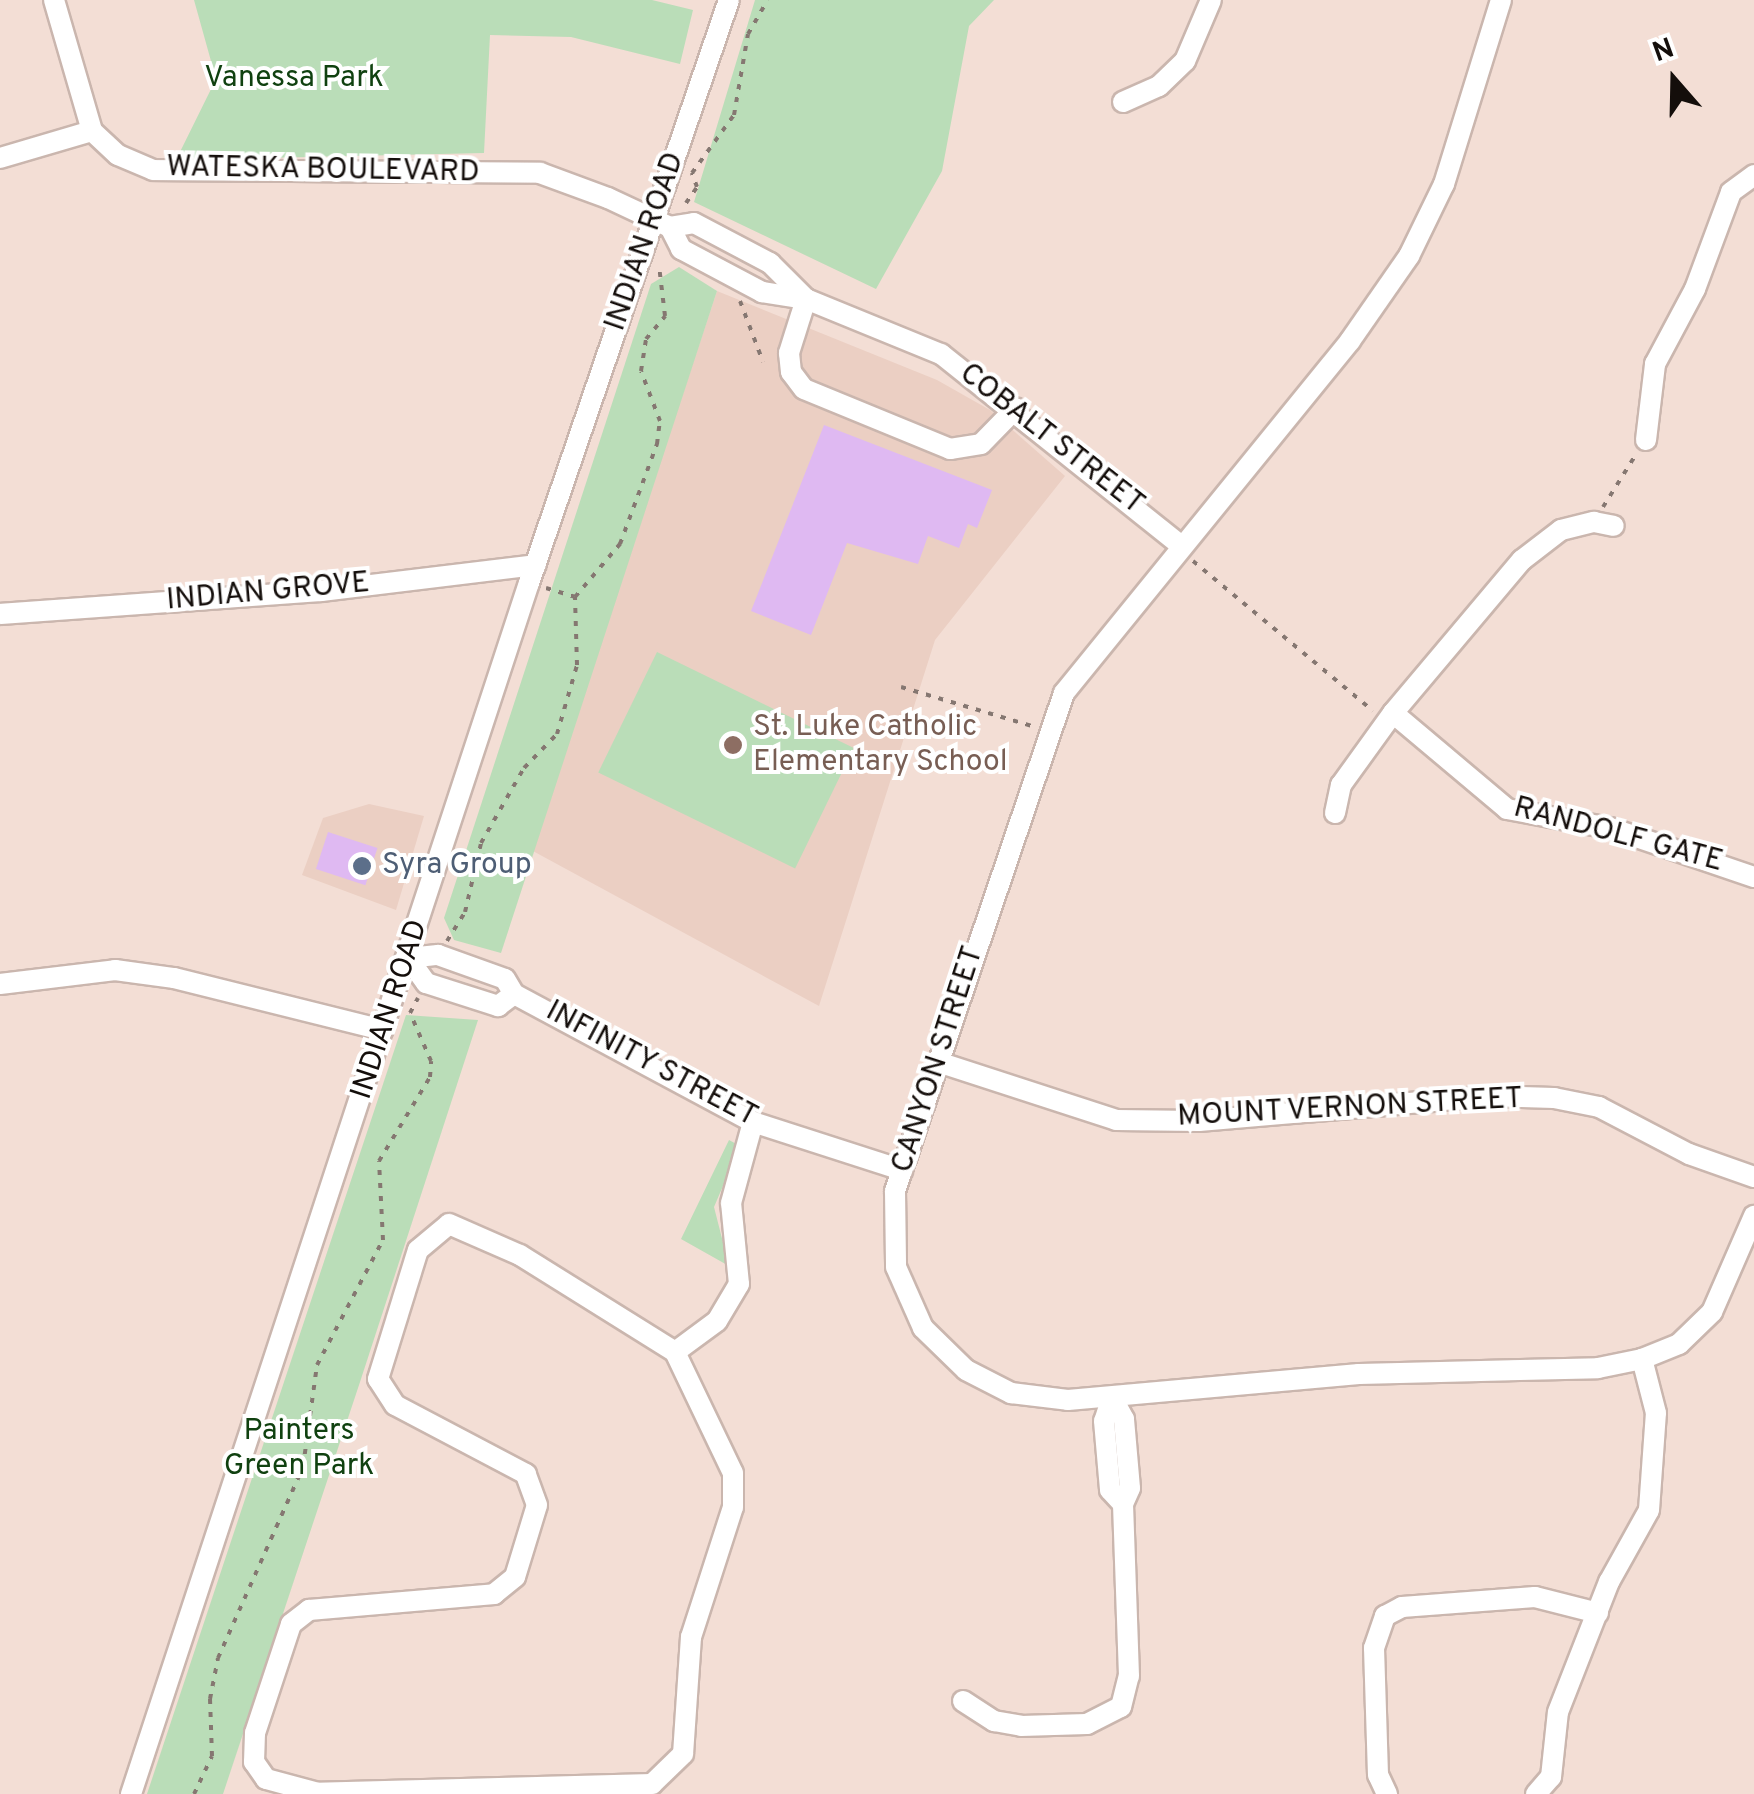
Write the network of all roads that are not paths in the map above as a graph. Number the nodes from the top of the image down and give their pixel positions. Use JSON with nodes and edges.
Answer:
{"nodes":[{"id":1,"x":54,"y":0,"type":"edge"},
{"id":2,"x":729,"y":0,"type":"edge"},
{"id":3,"x":1211,"y":0,"type":"edge"},
{"id":4,"x":1500,"y":0,"type":"edge"},
{"id":5,"x":1123,"y":102,"type":"dead end"},
{"id":6,"x":92,"y":131,"type":"junction"},
{"id":7,"x":0,"y":158,"type":"edge"},
{"id":8,"x":1754,"y":175,"type":"edge"},
{"id":9,"x":661,"y":223,"type":"junction"},
{"id":10,"x":806,"y":299,"type":"junction"},
{"id":11,"x":1016,"y":408,"type":"junction"},
{"id":12,"x":1646,"y":440,"type":"road end"},
{"id":13,"x":1604,"y":524,"type":"road end"},
{"id":14,"x":1179,"y":544,"type":"junction"},
{"id":15,"x":532,"y":574,"type":"junction"},
{"id":16,"x":0,"y":614,"type":"edge"},
{"id":17,"x":1393,"y":713,"type":"junction"},
{"id":18,"x":1335,"y":813,"type":"dead end"},
{"id":19,"x":1754,"y":876,"type":"edge"},
{"id":20,"x":408,"y":958,"type":"junction"},
{"id":21,"x":0,"y":984,"type":"edge"},
{"id":22,"x":514,"y":994,"type":"junction"},
{"id":23,"x":383,"y":1030,"type":"junction"},
{"id":24,"x":938,"y":1062,"type":"junction"},
{"id":25,"x":753,"y":1122,"type":"junction"},
{"id":26,"x":902,"y":1170,"type":"junction"},
{"id":27,"x":1754,"y":1176,"type":"edge"},
{"id":28,"x":1754,"y":1216,"type":"edge"},
{"id":29,"x":675,"y":1352,"type":"junction"},
{"id":30,"x":1642,"y":1359,"type":"junction"},
{"id":31,"x":1112,"y":1398,"type":"junction"},
{"id":32,"x":1598,"y":1613,"type":"junction"},
{"id":33,"x":963,"y":1701,"type":"dead end"},
{"id":34,"x":131,"y":1794,"type":"edge"},
{"id":35,"x":1386,"y":1794,"type":"edge"},
{"id":36,"x":1536,"y":1794,"type":"edge"}],
"edges":[{"from":1,"to":6,"type":"street"},
{"from":2,"to":9,"type":"street","name":"INDIAN ROAD"},
{"from":3,"to":5,"type":"street"},
{"from":4,"to":14,"type":"street","name":"CANYON STREET"},
{"from":6,"to":7,"type":"street"},
{"from":6,"to":9,"type":"street","name":"WATESKA BOULEVARD"},
{"from":8,"to":12,"type":"street"},
{"from":9,"to":10,"type":"street","name":"COBALT STREET"},
{"from":9,"to":10,"type":"street","name":"COBALT STREET"},
{"from":9,"to":15,"type":"street","name":"INDIAN ROAD"},
{"from":10,"to":11,"type":"street","name":"COBALT STREET"},
{"from":10,"to":11,"type":"street"},
{"from":11,"to":14,"type":"street","name":"COBALT STREET"},
{"from":13,"to":17,"type":"street"},
{"from":14,"to":24,"type":"street","name":"CANYON STREET"},
{"from":15,"to":16,"type":"street","name":"INDIAN GROVE"},
{"from":15,"to":20,"type":"street","name":"INDIAN ROAD"},
{"from":17,"to":18,"type":"street"},
{"from":17,"to":19,"type":"street","name":"RANDOLF GATE"},
{"from":20,"to":22,"type":"street","name":"INFINITY STREET"},
{"from":20,"to":22,"type":"street","name":"INFINITY STREET"},
{"from":20,"to":23,"type":"street","name":"INDIAN ROAD"},
{"from":21,"to":23,"type":"street"},
{"from":22,"to":25,"type":"street","name":"INFINITY STREET"},
{"from":23,"to":34,"type":"street","name":"INDIAN ROAD"},
{"from":24,"to":26,"type":"street","name":"CANYON STREET"},
{"from":24,"to":27,"type":"street","name":"MOUNT VERNON STREET"},
{"from":25,"to":26,"type":"street","name":"INFINITY STREET"},
{"from":25,"to":29,"type":"street"},
{"from":26,"to":31,"type":"street","name":"CANYON STREET"},
{"from":28,"to":30,"type":"street","name":"CANYON STREET"},
{"from":29,"to":29,"type":"street"},
{"from":30,"to":31,"type":"street","name":"CANYON STREET"},
{"from":30,"to":32,"type":"street"},
{"from":31,"to":33,"type":"street"},
{"from":32,"to":35,"type":"street"},
{"from":32,"to":36,"type":"street"}]}
